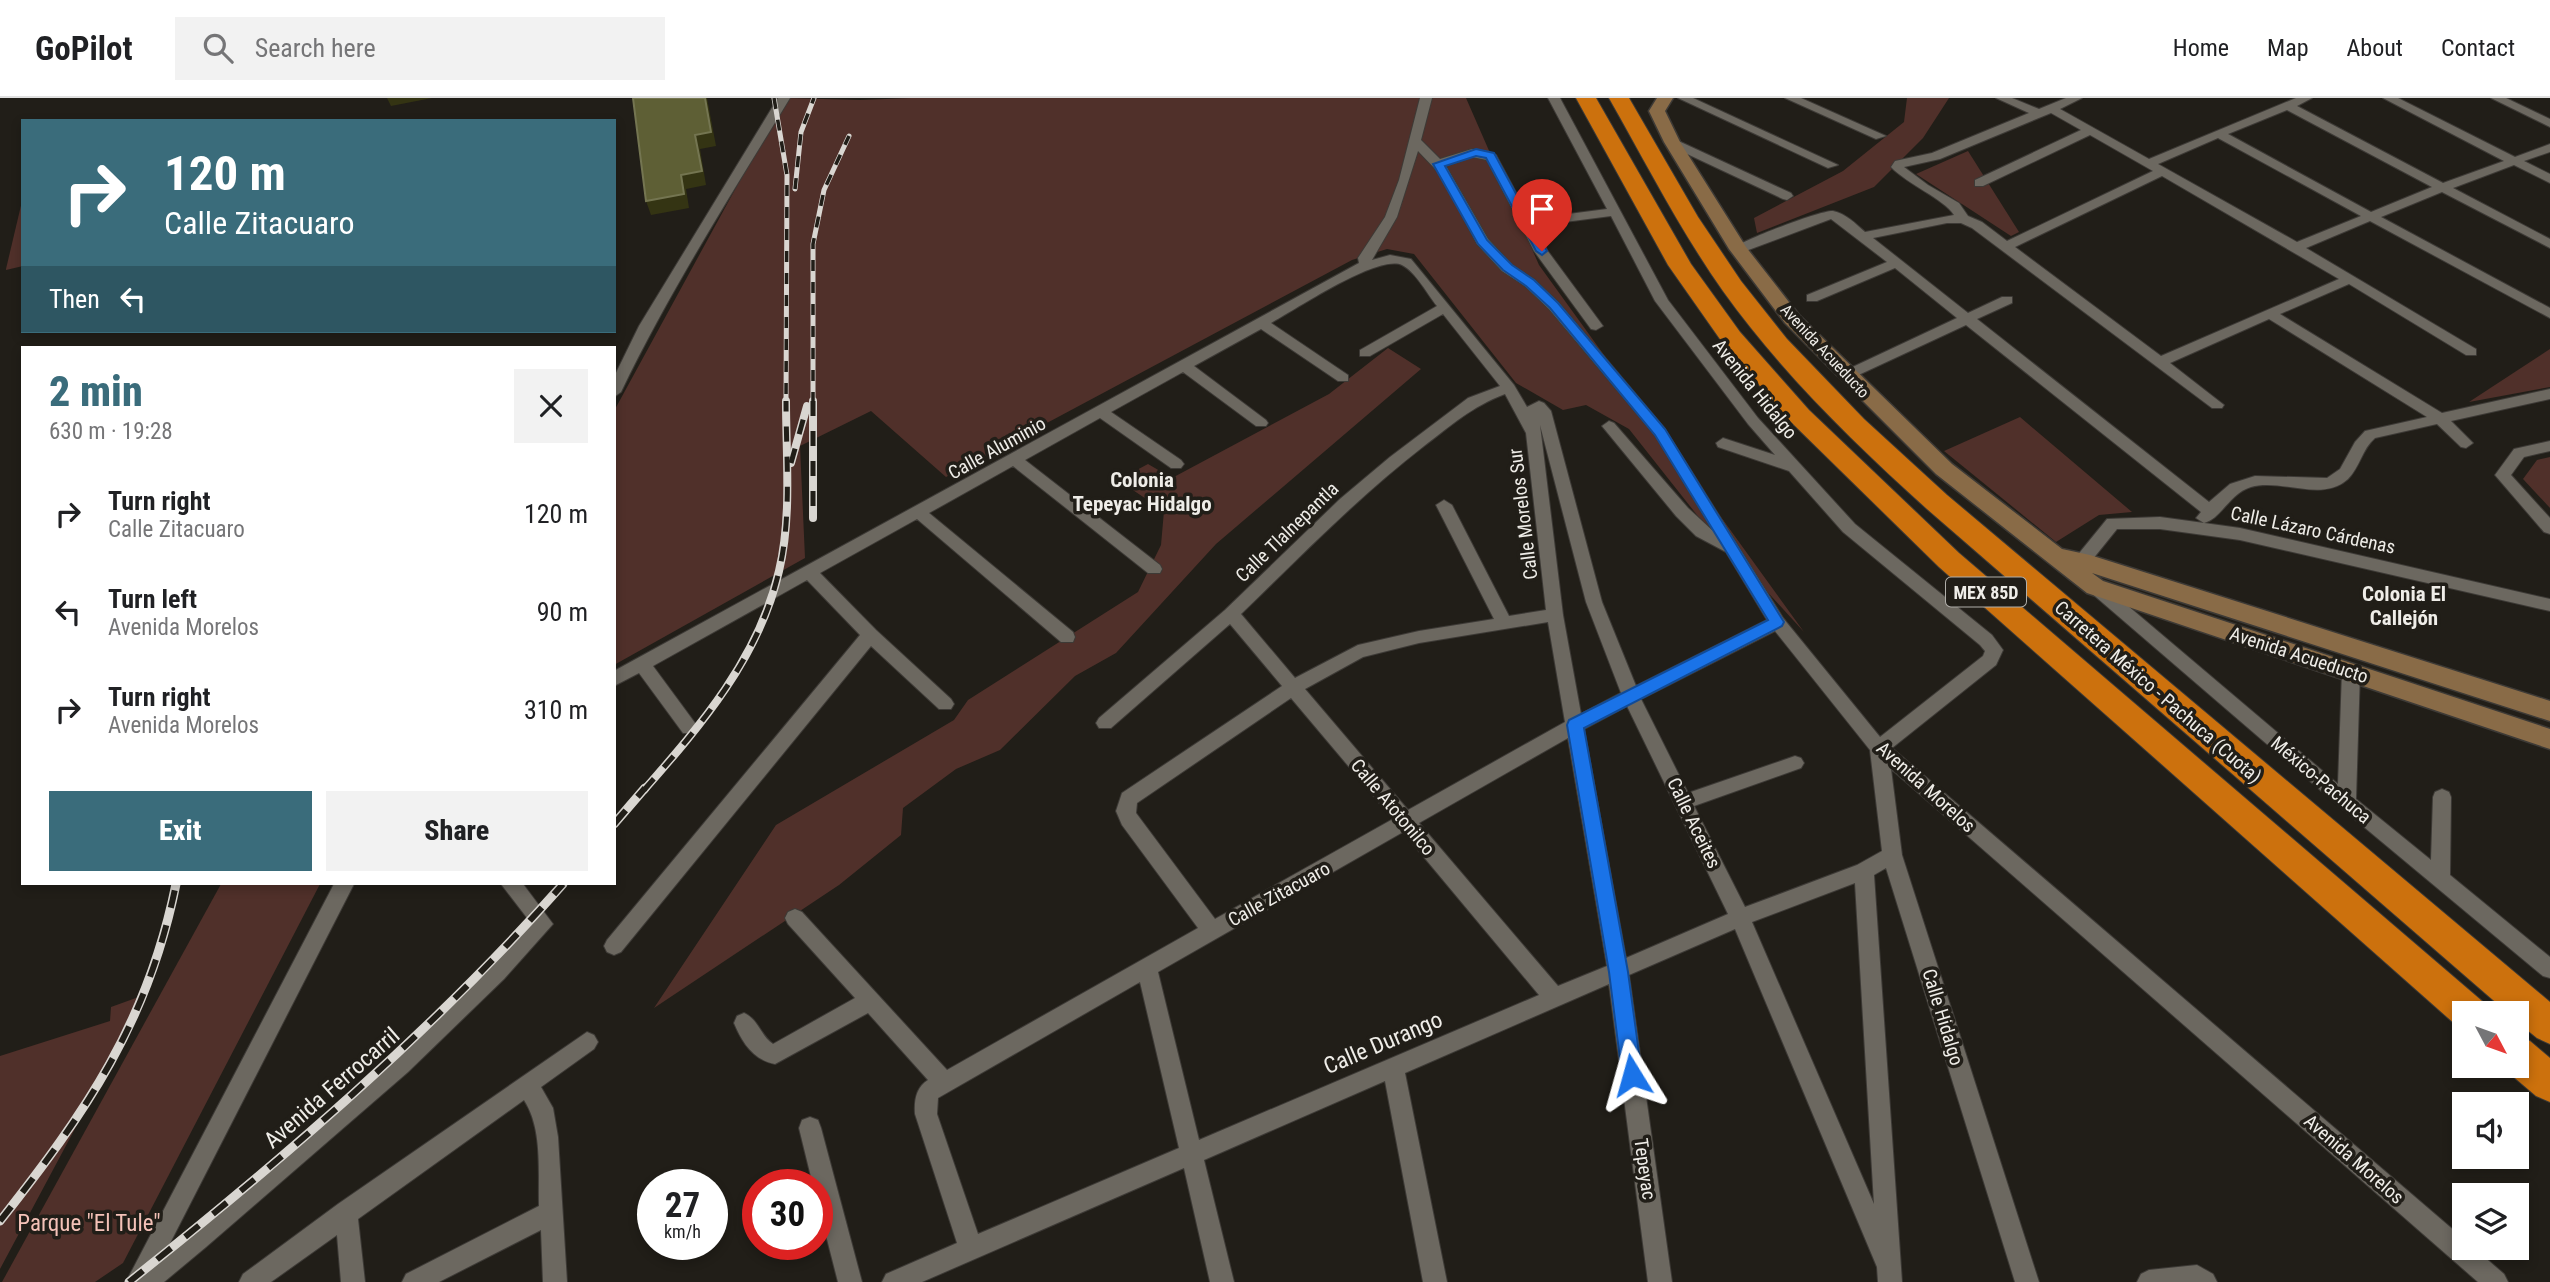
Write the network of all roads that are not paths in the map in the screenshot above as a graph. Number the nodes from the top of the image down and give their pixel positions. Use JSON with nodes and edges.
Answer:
{"nodes":[{"id":1,"x":784,"y":98,"type":"edge"},
{"id":2,"x":1426,"y":98,"type":"edge"},
{"id":3,"x":1554,"y":98,"type":"edge"},
{"id":4,"x":1586,"y":98,"type":"edge"},
{"id":5,"x":1619,"y":98,"type":"edge"},
{"id":6,"x":1665,"y":98,"type":"edge"},
{"id":7,"x":1684,"y":98,"type":"edge"},
{"id":8,"x":1791,"y":98,"type":"edge"},
{"id":9,"x":2002,"y":98,"type":"edge"},
{"id":10,"x":2076,"y":98,"type":"edge"},
{"id":11,"x":2306,"y":98,"type":"edge"},
{"id":12,"x":2391,"y":98,"type":"edge"},
{"id":13,"x":2497,"y":98,"type":"edge"},
{"id":14,"x":2286,"y":106,"type":"junction"},
{"id":15,"x":2052,"y":108,"type":"junction"},
{"id":16,"x":2038,"y":113,"type":"junction"},
{"id":17,"x":2550,"y":123,"type":"edge"},
{"id":18,"x":2090,"y":130,"type":"junction"},
{"id":19,"x":2218,"y":134,"type":"junction"},
{"id":20,"x":1880,"y":136,"type":"dead end"},
{"id":21,"x":1416,"y":141,"type":"junction"},
{"id":22,"x":1672,"y":142,"type":"junction"},
{"id":23,"x":2550,"y":148,"type":"edge"},
{"id":24,"x":2516,"y":162,"type":"junction"},
{"id":25,"x":2149,"y":163,"type":"junction"},
{"id":26,"x":1439,"y":164,"type":"junction"},
{"id":27,"x":1832,"y":165,"type":"dead end"},
{"id":28,"x":2163,"y":171,"type":"junction"},
{"id":29,"x":2550,"y":179,"type":"edge"},
{"id":30,"x":1979,"y":183,"type":"dead end"},
{"id":31,"x":2443,"y":187,"type":"junction"},
{"id":32,"x":1787,"y":196,"type":"dead end"},
{"id":33,"x":1614,"y":212,"type":"junction"},
{"id":34,"x":2371,"y":217,"type":"junction"},
{"id":35,"x":1963,"y":219,"type":"junction"},
{"id":36,"x":1526,"y":223,"type":"junction"},
{"id":37,"x":1862,"y":236,"type":"junction"},
{"id":38,"x":2550,"y":244,"type":"edge"},
{"id":39,"x":2006,"y":247,"type":"junction"},
{"id":40,"x":2296,"y":247,"type":"junction"},
{"id":41,"x":1738,"y":249,"type":"junction"},
{"id":42,"x":1399,"y":260,"type":"joint"},
{"id":43,"x":1895,"y":262,"type":"junction"},
{"id":44,"x":1366,"y":265,"type":"junction"},
{"id":45,"x":2350,"y":279,"type":"junction"},
{"id":46,"x":1812,"y":298,"type":"dead end"},
{"id":47,"x":2007,"y":300,"type":"dead end"},
{"id":48,"x":1445,"y":306,"type":"junction"},
{"id":49,"x":2550,"y":314,"type":"edge"},
{"id":50,"x":2271,"y":315,"type":"junction"},
{"id":51,"x":1966,"y":318,"type":"junction"},
{"id":52,"x":1262,"y":323,"type":"junction"},
{"id":53,"x":1596,"y":326,"type":"dead end"},
{"id":54,"x":2471,"y":352,"type":"dead end"},
{"id":55,"x":1365,"y":354,"type":"dead end"},
{"id":56,"x":2161,"y":360,"type":"junction"},
{"id":57,"x":1185,"y":366,"type":"junction"},
{"id":58,"x":1847,"y":375,"type":"junction"},
{"id":59,"x":1343,"y":379,"type":"dead end"},
{"id":60,"x":616,"y":388,"type":"edge"},
{"id":61,"x":1509,"y":388,"type":"junction"},
{"id":62,"x":2550,"y":394,"type":"edge"},
{"id":63,"x":2217,"y":405,"type":"dead end"},
{"id":64,"x":1101,"y":412,"type":"junction"},
{"id":65,"x":2438,"y":418,"type":"junction"},
{"id":66,"x":1261,"y":423,"type":"dead end"},
{"id":67,"x":1609,"y":426,"type":"dead end"},
{"id":68,"x":1533,"y":433,"type":"junction"},
{"id":69,"x":1723,"y":443,"type":"dead end"},
{"id":70,"x":2466,"y":443,"type":"dead end"},
{"id":71,"x":2550,"y":446,"type":"edge"},
{"id":72,"x":1016,"y":460,"type":"junction"},
{"id":73,"x":1176,"y":464,"type":"dead end"},
{"id":74,"x":1794,"y":468,"type":"junction"},
{"id":75,"x":1444,"y":505,"type":"dead end"},
{"id":76,"x":2210,"y":511,"type":"junction"},
{"id":77,"x":919,"y":513,"type":"junction"},
{"id":78,"x":2196,"y":528,"type":"junction"},
{"id":79,"x":2550,"y":528,"type":"edge"},
{"id":80,"x":1729,"y":547,"type":"junction"},
{"id":81,"x":2056,"y":556,"type":"junction"},
{"id":82,"x":2082,"y":561,"type":"junction"},
{"id":83,"x":1154,"y":569,"type":"dead end"},
{"id":84,"x":808,"y":572,"type":"junction"},
{"id":85,"x":2095,"y":587,"type":"junction"},
{"id":86,"x":2550,"y":605,"type":"edge"},
{"id":87,"x":1231,"y":614,"type":"junction"},
{"id":88,"x":1555,"y":615,"type":"junction"},
{"id":89,"x":1777,"y":622,"type":"junction"},
{"id":90,"x":1505,"y":624,"type":"junction"},
{"id":91,"x":870,"y":635,"type":"junction"},
{"id":92,"x":1067,"y":637,"type":"dead end"},
{"id":93,"x":641,"y":663,"type":"junction"},
{"id":94,"x":2351,"y":671,"type":"junction"},
{"id":95,"x":616,"y":678,"type":"edge"},
{"id":96,"x":1292,"y":688,"type":"junction"},
{"id":97,"x":1631,"y":696,"type":"junction"},
{"id":98,"x":945,"y":704,"type":"dead end"},
{"id":99,"x":2550,"y":711,"type":"edge"},
{"id":100,"x":1105,"y":723,"type":"dead end"},
{"id":101,"x":1575,"y":725,"type":"junction"},
{"id":102,"x":689,"y":728,"type":"dead end"},
{"id":103,"x":2550,"y":739,"type":"edge"},
{"id":104,"x":1879,"y":748,"type":"junction"},
{"id":105,"x":1795,"y":763,"type":"dead end"},
{"id":106,"x":2442,"y":797,"type":"dead end"},
{"id":107,"x":1683,"y":802,"type":"junction"},
{"id":108,"x":2347,"y":802,"type":"junction"},
{"id":109,"x":1406,"y":823,"type":"junction"},
{"id":110,"x":1892,"y":855,"type":"junction"},
{"id":111,"x":1864,"y":871,"type":"junction"},
{"id":112,"x":2440,"y":878,"type":"junction"},
{"id":113,"x":343,"y":885,"type":"edge"},
{"id":114,"x":512,"y":885,"type":"edge"},
{"id":115,"x":795,"y":918,"type":"dead end"},
{"id":116,"x":1740,"y":918,"type":"junction"},
{"id":117,"x":1212,"y":931,"type":"junction"},
{"id":118,"x":614,"y":946,"type":"dead end"},
{"id":119,"x":1147,"y":968,"type":"junction"},
{"id":120,"x":2550,"y":969,"type":"edge"},
{"id":121,"x":1618,"y":972,"type":"junction"},
{"id":122,"x":1556,"y":999,"type":"junction"},
{"id":123,"x":869,"y":1001,"type":"junction"},
{"id":124,"x":2455,"y":1001,"type":"edge"},
{"id":125,"x":744,"y":1023,"type":"dead end"},
{"id":126,"x":2550,"y":1026,"type":"edge"},
{"id":127,"x":587,"y":1042,"type":"dead end"},
{"id":128,"x":2529,"y":1065,"type":"edge"},
{"id":129,"x":1393,"y":1067,"type":"junction"},
{"id":130,"x":944,"y":1082,"type":"junction"},
{"id":131,"x":2550,"y":1083,"type":"edge"},
{"id":132,"x":528,"y":1086,"type":"junction"},
{"id":133,"x":810,"y":1128,"type":"dead end"},
{"id":134,"x":1190,"y":1153,"type":"junction"},
{"id":135,"x":346,"y":1212,"type":"junction"},
{"id":136,"x":551,"y":1212,"type":"junction"},
{"id":137,"x":971,"y":1249,"type":"junction"},
{"id":138,"x":1889,"y":1272,"type":"edge"},
{"id":139,"x":928,"y":1275,"type":"edge"},
{"id":140,"x":138,"y":1282,"type":"edge"},
{"id":141,"x":146,"y":1282,"type":"edge"},
{"id":142,"x":251,"y":1282,"type":"edge"},
{"id":143,"x":353,"y":1282,"type":"edge"},
{"id":144,"x":414,"y":1282,"type":"edge"},
{"id":145,"x":555,"y":1282,"type":"edge"},
{"id":146,"x":850,"y":1282,"type":"edge"},
{"id":147,"x":894,"y":1282,"type":"edge"},
{"id":148,"x":1223,"y":1282,"type":"edge"},
{"id":149,"x":1435,"y":1282,"type":"edge"},
{"id":150,"x":1660,"y":1282,"type":"edge"},
{"id":151,"x":2027,"y":1282,"type":"edge"},
{"id":152,"x":2149,"y":1282,"type":"edge"},
{"id":153,"x":2205,"y":1282,"type":"edge"},
{"id":154,"x":2496,"y":1282,"type":"edge"}],
"edges":[{"from":1,"to":60,"type":"street"},
{"from":2,"to":21,"type":"street"},
{"from":3,"to":33,"type":"street","name":"Avenida Hidalgo"},
{"from":4,"to":124,"type":"highway","name":"Carretera México - Pachuca (Cuota)","number":"MEX 85D"},
{"from":5,"to":126,"type":"highway","name":"Carretera México - Pachuca (Cuota)","number":"MEX 85D"},
{"from":6,"to":22,"type":"street","name":"Avenida Acueducto"},
{"from":7,"to":27,"type":"street"},
{"from":8,"to":20,"type":"street"},
{"from":9,"to":16,"type":"street"},
{"from":10,"to":15,"type":"street"},
{"from":11,"to":14,"type":"street"},
{"from":12,"to":24,"type":"street"},
{"from":13,"to":17,"type":"street"},
{"from":14,"to":19,"type":"street"},
{"from":14,"to":31,"type":"street"},
{"from":15,"to":16,"type":"street"},
{"from":15,"to":18,"type":"street"},
{"from":16,"to":35,"type":"street"},
{"from":18,"to":25,"type":"street"},
{"from":18,"to":30,"type":"street"},
{"from":19,"to":25,"type":"street"},
{"from":19,"to":34,"type":"street"},
{"from":21,"to":26,"type":"street","name":"Avenida Morelos"},
{"from":21,"to":44,"type":"street"},
{"from":22,"to":32,"type":"street"},
{"from":22,"to":41,"type":"street","name":"Avenida Acueducto"},
{"from":23,"to":24,"type":"street"},
{"from":24,"to":29,"type":"street"},
{"from":24,"to":31,"type":"street"},
{"from":25,"to":28,"type":"street"},
{"from":26,"to":36,"type":"street"},
{"from":26,"to":80,"type":"street","name":"Avenida Morelos"},
{"from":28,"to":39,"type":"street"},
{"from":28,"to":40,"type":"street"},
{"from":31,"to":34,"type":"street"},
{"from":31,"to":38,"type":"street"},
{"from":33,"to":36,"type":"street"},
{"from":33,"to":74,"type":"street","name":"Avenida Hidalgo"},
{"from":34,"to":40,"type":"street"},
{"from":34,"to":49,"type":"street"},
{"from":35,"to":37,"type":"street"},
{"from":35,"to":39,"type":"street"},
{"from":36,"to":53,"type":"street"},
{"from":37,"to":41,"type":"street"},
{"from":37,"to":43,"type":"street"},
{"from":39,"to":56,"type":"street"},
{"from":40,"to":45,"type":"street"},
{"from":41,"to":58,"type":"street","name":"Avenida Acueducto"},
{"from":42,"to":44,"type":"street","name":"Calle Aluminio"},
{"from":42,"to":48,"type":"street","name":"Calle Morelos Sur"},
{"from":43,"to":46,"type":"street"},
{"from":43,"to":51,"type":"street"},
{"from":44,"to":52,"type":"street","name":"Calle Aluminio"},
{"from":45,"to":50,"type":"street"},
{"from":45,"to":54,"type":"street"},
{"from":47,"to":51,"type":"street"},
{"from":48,"to":55,"type":"street"},
{"from":48,"to":61,"type":"street","name":"Calle Morelos Sur"},
{"from":50,"to":56,"type":"street"},
{"from":50,"to":65,"type":"street"},
{"from":51,"to":58,"type":"street"},
{"from":51,"to":76,"type":"street"},
{"from":52,"to":57,"type":"street","name":"Calle Aluminio"},
{"from":52,"to":59,"type":"street"},
{"from":56,"to":63,"type":"street"},
{"from":57,"to":64,"type":"street","name":"Calle Aluminio"},
{"from":57,"to":66,"type":"street"},
{"from":58,"to":81,"type":"street","name":"Avenida Acueducto"},
{"from":61,"to":68,"type":"street","name":"Calle Morelos Sur"},
{"from":61,"to":87,"type":"street","name":"Calle Tlalnepantla"},
{"from":62,"to":65,"type":"street"},
{"from":64,"to":72,"type":"street","name":"Calle Aluminio"},
{"from":64,"to":73,"type":"street"},
{"from":65,"to":70,"type":"street"},
{"from":65,"to":76,"type":"street"},
{"from":67,"to":80,"type":"street"},
{"from":68,"to":88,"type":"street","name":"Calle Morelos Sur"},
{"from":68,"to":97,"type":"street","name":"Calle Aceites"},
{"from":69,"to":74,"type":"street"},
{"from":71,"to":79,"type":"street"},
{"from":72,"to":77,"type":"street","name":"Calle Aluminio"},
{"from":72,"to":83,"type":"street"},
{"from":74,"to":104,"type":"street","name":"Avenida Hidalgo"},
{"from":75,"to":90,"type":"street"},
{"from":76,"to":78,"type":"street"},
{"from":77,"to":84,"type":"street","name":"Calle Aluminio"},
{"from":77,"to":92,"type":"street"},
{"from":78,"to":82,"type":"street","name":"Calle Lázaro Cárdenas"},
{"from":78,"to":86,"type":"street","name":"Calle Lázaro Cárdenas"},
{"from":80,"to":89,"type":"street","name":"Avenida Morelos"},
{"from":81,"to":82,"type":"street","name":"Avenida Acueducto"},
{"from":81,"to":85,"type":"street","name":"Avenida Acueducto"},
{"from":82,"to":99,"type":"street","name":"Avenida Acueducto"},
{"from":84,"to":91,"type":"street"},
{"from":84,"to":93,"type":"street","name":"Calle Aluminio"},
{"from":85,"to":94,"type":"street","name":"Avenida Acueducto"},
{"from":85,"to":108,"type":"street","name":"México-Pachuca"},
{"from":87,"to":96,"type":"street","name":"Calle Atotonilco"},
{"from":87,"to":100,"type":"street","name":"Calle Tlalnepantla"},
{"from":88,"to":90,"type":"street"},
{"from":88,"to":101,"type":"street","name":"Calle Morelos Sur"},
{"from":89,"to":97,"type":"street","name":"Calle Zitacuaro"},
{"from":89,"to":104,"type":"street","name":"Avenida Morelos"},
{"from":90,"to":96,"type":"street"},
{"from":91,"to":98,"type":"street"},
{"from":91,"to":118,"type":"street"},
{"from":93,"to":95,"type":"street","name":"Calle Aluminio"},
{"from":93,"to":102,"type":"street"},
{"from":94,"to":103,"type":"street","name":"Avenida Acueducto"},
{"from":94,"to":108,"type":"street"},
{"from":96,"to":109,"type":"street","name":"Calle Atotonilco"},
{"from":96,"to":117,"type":"street"},
{"from":97,"to":101,"type":"street","name":"Calle Zitacuaro"},
{"from":97,"to":107,"type":"street","name":"Calle Aceites"},
{"from":101,"to":109,"type":"street","name":"Calle Zitacuaro"},
{"from":101,"to":121,"type":"street","name":"Tepeyac"},
{"from":104,"to":110,"type":"street","name":"Calle Hidalgo"},
{"from":104,"to":154,"type":"street","name":"Avenida Morelos"},
{"from":105,"to":107,"type":"street"},
{"from":106,"to":112,"type":"street"},
{"from":107,"to":116,"type":"street","name":"Calle Aceites"},
{"from":108,"to":112,"type":"street","name":"México-Pachuca"},
{"from":109,"to":117,"type":"street","name":"Calle Zitacuaro"},
{"from":109,"to":122,"type":"street","name":"Calle Atotonilco"},
{"from":110,"to":111,"type":"street","name":"Calle Durango"},
{"from":110,"to":151,"type":"street","name":"Calle Hidalgo"},
{"from":111,"to":116,"type":"street","name":"Calle Durango"},
{"from":111,"to":138,"type":"street"},
{"from":112,"to":120,"type":"street","name":"México-Pachuca"},
{"from":113,"to":140,"type":"street"},
{"from":114,"to":141,"type":"street","name":"Avenida Ferrocarril"},
{"from":115,"to":123,"type":"street"},
{"from":116,"to":121,"type":"street","name":"Calle Durango"},
{"from":116,"to":138,"type":"street","name":"Calle Aceites"},
{"from":117,"to":119,"type":"street","name":"Calle Zitacuaro"},
{"from":119,"to":130,"type":"street","name":"Calle Zitacuaro"},
{"from":119,"to":134,"type":"street"},
{"from":121,"to":122,"type":"street","name":"Calle Durango"},
{"from":121,"to":150,"type":"street","name":"Tepeyac"},
{"from":122,"to":129,"type":"street","name":"Calle Durango"},
{"from":123,"to":125,"type":"street"},
{"from":123,"to":130,"type":"street"},
{"from":127,"to":132,"type":"street"},
{"from":128,"to":131,"type":"highway"},
{"from":129,"to":134,"type":"street","name":"Calle Durango"},
{"from":129,"to":149,"type":"street"},
{"from":130,"to":137,"type":"street","name":"Calle Zitacuaro"},
{"from":132,"to":135,"type":"street"},
{"from":132,"to":136,"type":"street"},
{"from":133,"to":146,"type":"street"},
{"from":134,"to":137,"type":"street","name":"Calle Durango"},
{"from":134,"to":148,"type":"street"},
{"from":135,"to":142,"type":"street"},
{"from":135,"to":143,"type":"street"},
{"from":136,"to":144,"type":"street"},
{"from":136,"to":145,"type":"street"},
{"from":137,"to":139,"type":"street","name":"Calle Durango"},
{"from":139,"to":147,"type":"street","name":"Calle Durango"},
{"from":152,"to":153,"type":"street"}]}
